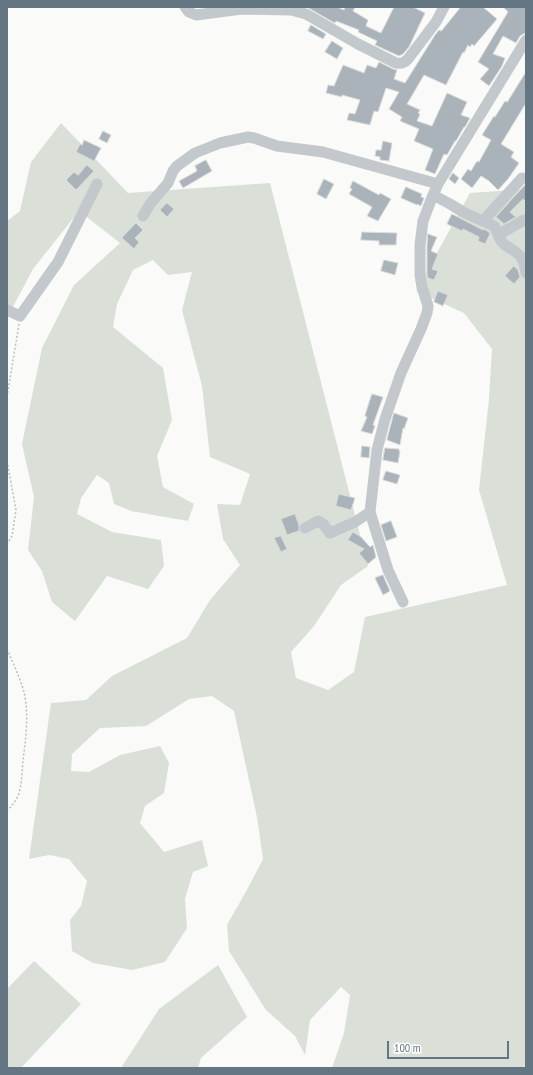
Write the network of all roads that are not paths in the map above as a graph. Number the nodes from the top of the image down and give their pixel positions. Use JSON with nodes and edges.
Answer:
{"nodes":[{"id":1,"x":185,"y":7,"type":"edge"},
{"id":2,"x":444,"y":7,"type":"edge"},
{"id":3,"x":526,"y":40,"type":"edge"},
{"id":4,"x":522,"y":178,"type":"dead end"},
{"id":5,"x":97,"y":184,"type":"dead end"},
{"id":6,"x":438,"y":184,"type":"junction"},
{"id":7,"x":433,"y":195,"type":"junction"},
{"id":8,"x":143,"y":216,"type":"dead end"},
{"id":9,"x":526,"y":220,"type":"edge"},
{"id":10,"x":483,"y":221,"type":"junction"},
{"id":11,"x":498,"y":235,"type":"junction"},
{"id":12,"x":526,"y":273,"type":"edge"},
{"id":13,"x":7,"y":310,"type":"edge"},
{"id":14,"x":370,"y":512,"type":"junction"},
{"id":15,"x":305,"y":528,"type":"dead end"},
{"id":16,"x":403,"y":602,"type":"dead end"}],
"edges":[{"from":1,"to":2,"type":"street"},
{"from":3,"to":6,"type":"street"},
{"from":4,"to":10,"type":"street"},
{"from":5,"to":13,"type":"street"},
{"from":6,"to":7,"type":"street"},
{"from":6,"to":8,"type":"street"},
{"from":7,"to":10,"type":"street"},
{"from":7,"to":14,"type":"street"},
{"from":9,"to":11,"type":"street"},
{"from":10,"to":11,"type":"street"},
{"from":11,"to":12,"type":"street"},
{"from":14,"to":15,"type":"street"},
{"from":14,"to":16,"type":"street"}]}
